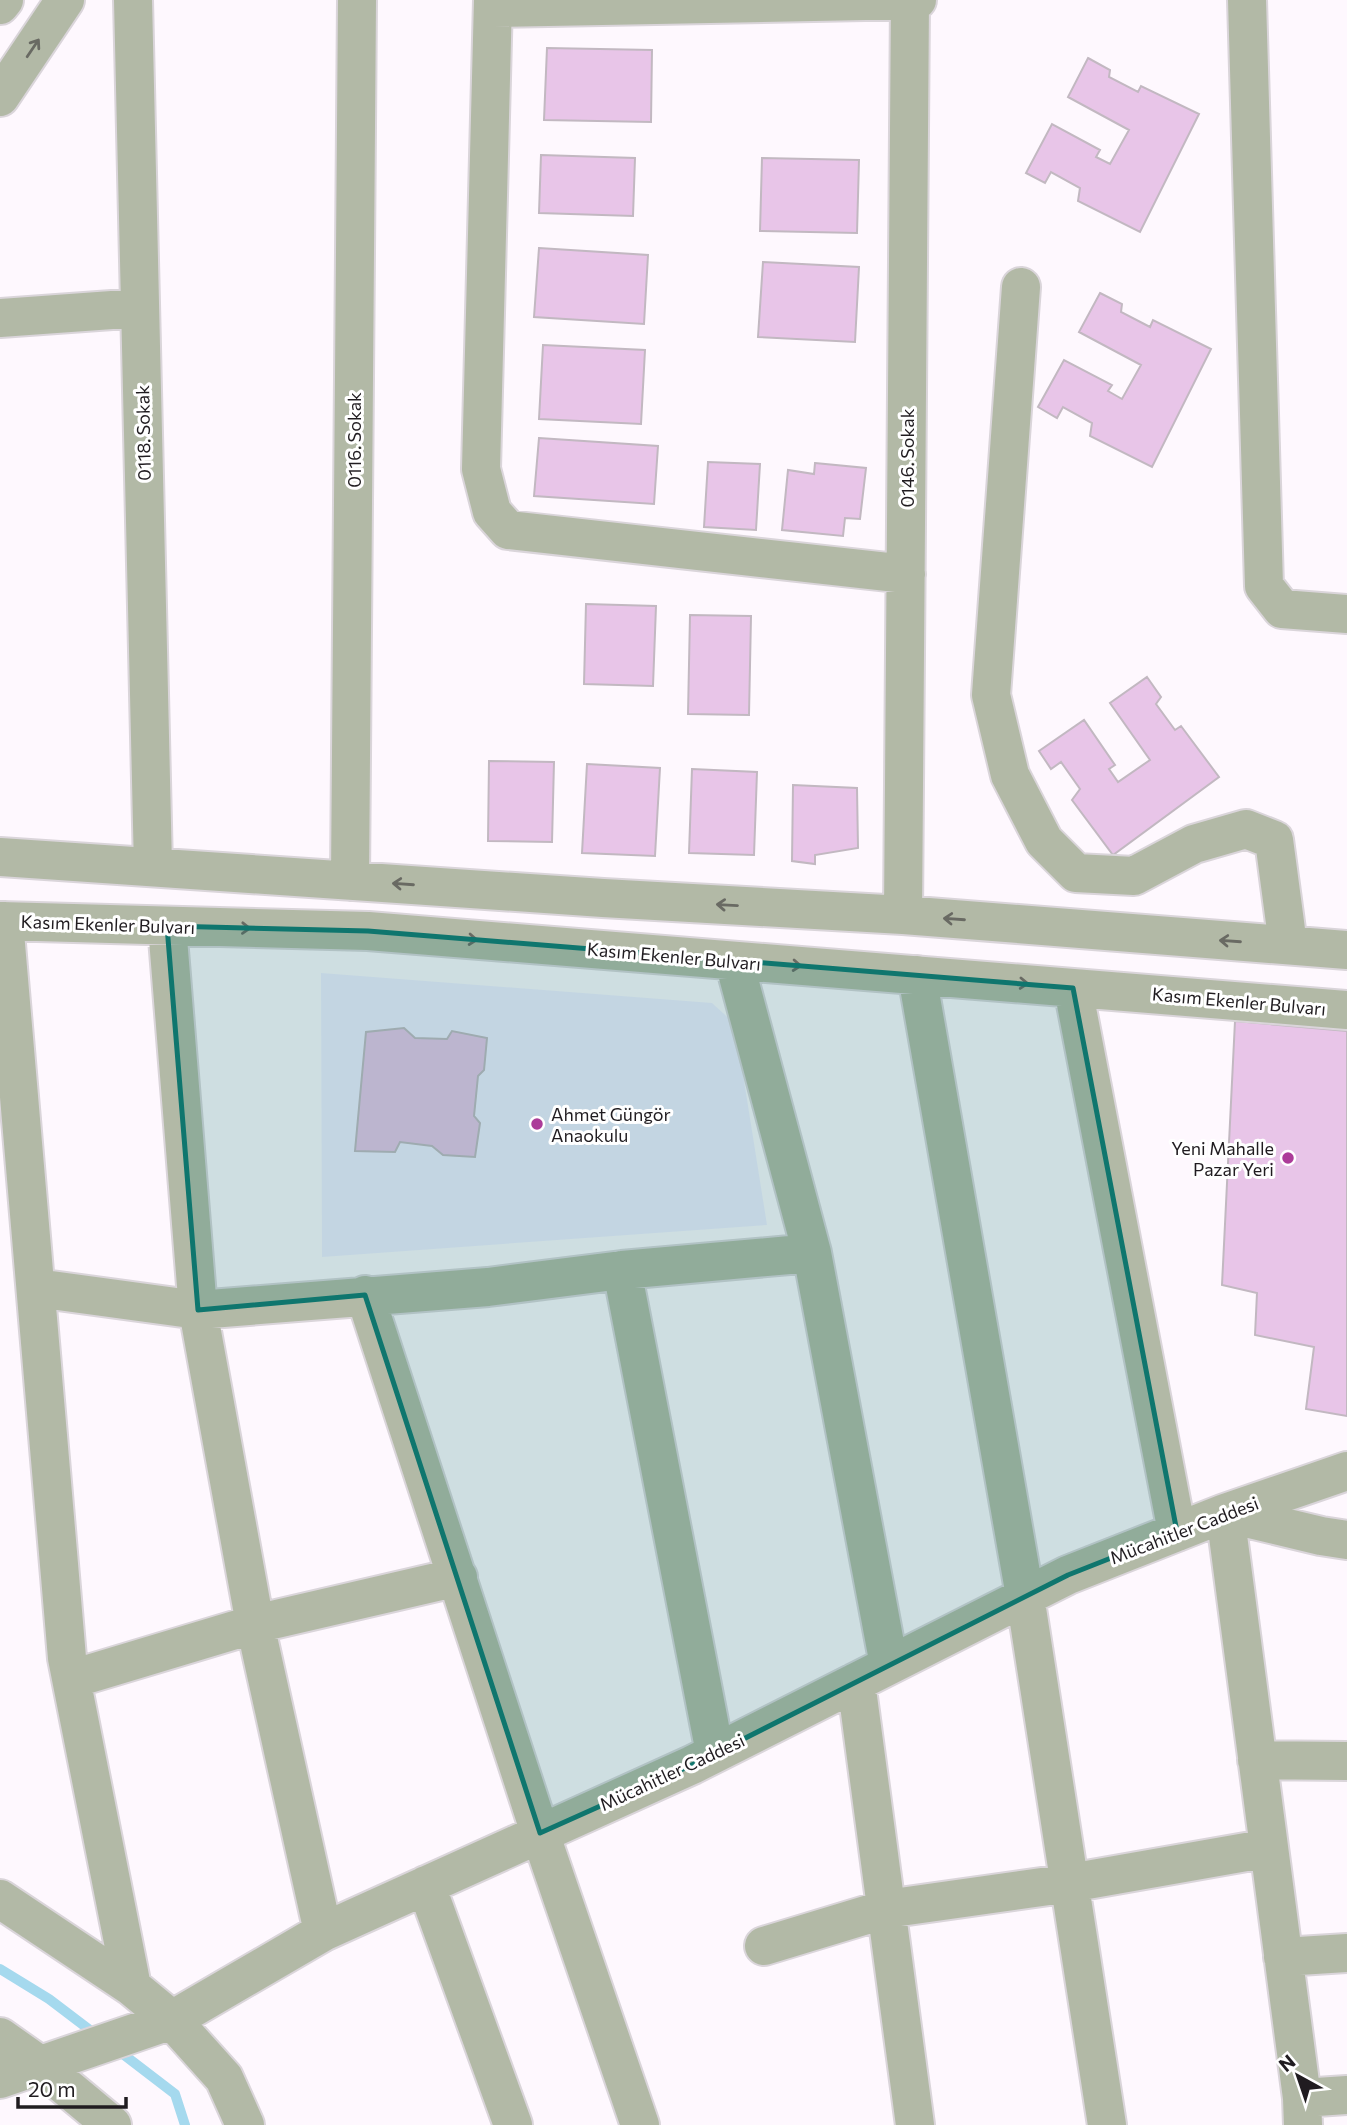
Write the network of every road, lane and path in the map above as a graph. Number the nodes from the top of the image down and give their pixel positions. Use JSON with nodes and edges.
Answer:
{"nodes":[{"id":1,"x":4,"y":0,"type":"edge"},
{"id":2,"x":65,"y":0,"type":"edge"},
{"id":3,"x":133,"y":0,"type":"edge"},
{"id":4,"x":358,"y":0,"type":"edge"},
{"id":5,"x":910,"y":0,"type":"edge"},
{"id":6,"x":917,"y":0,"type":"edge"},
{"id":7,"x":1247,"y":0,"type":"edge"},
{"id":8,"x":493,"y":4,"type":"edge"},
{"id":9,"x":0,"y":5,"type":"edge"},
{"id":10,"x":0,"y":97,"type":"edge"},
{"id":11,"x":1021,"y":287,"type":"dead end"},
{"id":12,"x":140,"y":308,"type":"junction"},
{"id":13,"x":0,"y":318,"type":"edge"},
{"id":14,"x":906,"y":574,"type":"junction"},
{"id":15,"x":1347,"y":614,"type":"edge"},
{"id":16,"x":0,"y":857,"type":"edge"},
{"id":17,"x":153,"y":867,"type":"junction"},
{"id":18,"x":350,"y":881,"type":"junction"},
{"id":19,"x":903,"y":915,"type":"junction"},
{"id":20,"x":2,"y":921,"type":"edge"},
{"id":21,"x":167,"y":926,"type":"junction"},
{"id":22,"x":1288,"y":945,"type":"junction"},
{"id":23,"x":1347,"y":950,"type":"edge"},
{"id":24,"x":734,"y":961,"type":"junction"},
{"id":25,"x":917,"y":975,"type":"junction"},
{"id":26,"x":1073,"y":988,"type":"junction"},
{"id":27,"x":1347,"y":1010,"type":"edge"},
{"id":28,"x":813,"y":1252,"type":"junction"},
{"id":29,"x":622,"y":1270,"type":"junction"},
{"id":30,"x":36,"y":1288,"type":"junction"},
{"id":31,"x":365,"y":1295,"type":"junction"},
{"id":32,"x":198,"y":1310,"type":"junction"},
{"id":33,"x":1347,"y":1471,"type":"edge"},
{"id":34,"x":1225,"y":1513,"type":"junction"},
{"id":35,"x":1177,"y":1532,"type":"junction"},
{"id":36,"x":1347,"y":1540,"type":"edge"},
{"id":37,"x":458,"y":1577,"type":"junction"},
{"id":38,"x":1026,"y":1596,"type":"junction"},
{"id":39,"x":255,"y":1624,"type":"junction"},
{"id":40,"x":873,"y":1673,"type":"junction"},
{"id":41,"x":72,"y":1679,"type":"junction"},
{"id":42,"x":715,"y":1753,"type":"junction"},
{"id":43,"x":1257,"y":1760,"type":"junction"},
{"id":44,"x":1347,"y":1760,"type":"edge"},
{"id":45,"x":540,"y":1833,"type":"junction"},
{"id":46,"x":1269,"y":1848,"type":"junction"},
{"id":47,"x":1070,"y":1882,"type":"junction"},
{"id":48,"x":426,"y":1885,"type":"junction"},
{"id":49,"x":0,"y":1899,"type":"edge"},
{"id":50,"x":886,"y":1909,"type":"junction"},
{"id":51,"x":323,"y":1932,"type":"junction"},
{"id":52,"x":764,"y":1946,"type":"dead end"},
{"id":53,"x":1347,"y":1953,"type":"edge"},
{"id":54,"x":1283,"y":1957,"type":"junction"},
{"id":55,"x":131,"y":1987,"type":"junction"},
{"id":56,"x":172,"y":2020,"type":"junction"},
{"id":57,"x":0,"y":2037,"type":"edge"},
{"id":58,"x":41,"y":2066,"type":"junction"},
{"id":59,"x":0,"y":2079,"type":"edge"},
{"id":60,"x":1347,"y":2095,"type":"edge"},
{"id":61,"x":1303,"y":2112,"type":"edge"},
{"id":62,"x":112,"y":2125,"type":"edge"},
{"id":63,"x":245,"y":2125,"type":"edge"},
{"id":64,"x":513,"y":2125,"type":"edge"},
{"id":65,"x":640,"y":2125,"type":"edge"},
{"id":66,"x":915,"y":2125,"type":"edge"},
{"id":67,"x":1108,"y":2125,"type":"edge"}],
"edges":[{"from":1,"to":9,"type":"street"},
{"from":10,"to":2,"type":"street","one_way":true},
{"from":3,"to":12,"type":"street","name":"0118. Sokak"},
{"from":4,"to":18,"type":"street","name":"0116. Sokak"},
{"from":5,"to":6,"type":"street"},
{"from":5,"to":8,"type":"street"},
{"from":5,"to":14,"type":"street","name":"0146. Sokak"},
{"from":7,"to":15,"type":"street"},
{"from":8,"to":14,"type":"street"},
{"from":11,"to":22,"type":"street"},
{"from":12,"to":13,"type":"street"},
{"from":12,"to":17,"type":"street","name":"0118. Sokak"},
{"from":14,"to":19,"type":"street","name":"0146. Sokak"},
{"from":16,"to":17,"type":"street"},
{"from":17,"to":18,"type":"street"},
{"from":19,"to":18,"type":"street","one_way":true},
{"from":22,"to":19,"type":"street","one_way":true},
{"from":20,"to":21,"type":"street","name":"Kasım Ekenler Bulvarı"},
{"from":20,"to":30,"type":"street"},
{"from":21,"to":24,"type":"street","name":"Kasım Ekenler Bulvarı","one_way":true},
{"from":21,"to":32,"type":"street"},
{"from":22,"to":23,"type":"street"},
{"from":24,"to":25,"type":"street","name":"Kasım Ekenler Bulvarı","one_way":true},
{"from":24,"to":28,"type":"street"},
{"from":25,"to":26,"type":"street","name":"Kasım Ekenler Bulvarı","one_way":true},
{"from":25,"to":38,"type":"street"},
{"from":26,"to":27,"type":"street","name":"Kasım Ekenler Bulvarı"},
{"from":26,"to":35,"type":"street"},
{"from":28,"to":29,"type":"street"},
{"from":28,"to":40,"type":"street"},
{"from":29,"to":31,"type":"street"},
{"from":29,"to":42,"type":"street"},
{"from":30,"to":32,"type":"street"},
{"from":30,"to":41,"type":"street"},
{"from":31,"to":32,"type":"street"},
{"from":31,"to":37,"type":"street"},
{"from":32,"to":39,"type":"street"},
{"from":33,"to":34,"type":"street","name":"Mücahitler Caddesi"},
{"from":34,"to":35,"type":"street","name":"Mücahitler Caddesi"},
{"from":34,"to":36,"type":"street"},
{"from":34,"to":43,"type":"street"},
{"from":35,"to":38,"type":"street","name":"Mücahitler Caddesi"},
{"from":37,"to":39,"type":"street"},
{"from":37,"to":45,"type":"street"},
{"from":38,"to":40,"type":"street","name":"Mücahitler Caddesi"},
{"from":38,"to":47,"type":"street"},
{"from":39,"to":41,"type":"street"},
{"from":39,"to":51,"type":"street"},
{"from":40,"to":42,"type":"street","name":"Mücahitler Caddesi"},
{"from":40,"to":50,"type":"street"},
{"from":41,"to":55,"type":"street"},
{"from":42,"to":45,"type":"street","name":"Mücahitler Caddesi"},
{"from":43,"to":44,"type":"street"},
{"from":43,"to":46,"type":"street"},
{"from":45,"to":48,"type":"street","name":"Mücahitler Caddesi"},
{"from":45,"to":65,"type":"street"},
{"from":46,"to":47,"type":"street"},
{"from":46,"to":54,"type":"street"},
{"from":47,"to":50,"type":"street"},
{"from":47,"to":67,"type":"street"},
{"from":48,"to":51,"type":"street","name":"Mücahitler Caddesi"},
{"from":48,"to":64,"type":"street"},
{"from":49,"to":55,"type":"street"},
{"from":50,"to":52,"type":"street"},
{"from":50,"to":66,"type":"street"},
{"from":51,"to":56,"type":"street","name":"Mücahitler Caddesi"},
{"from":53,"to":54,"type":"street"},
{"from":54,"to":61,"type":"street"},
{"from":55,"to":56,"type":"street"},
{"from":56,"to":58,"type":"street","name":"Mücahitler Caddesi"},
{"from":56,"to":63,"type":"street"},
{"from":57,"to":58,"type":"street"},
{"from":58,"to":59,"type":"street","name":"Mücahitler Caddesi"},
{"from":58,"to":62,"type":"street"},
{"from":60,"to":61,"type":"street"}]}
